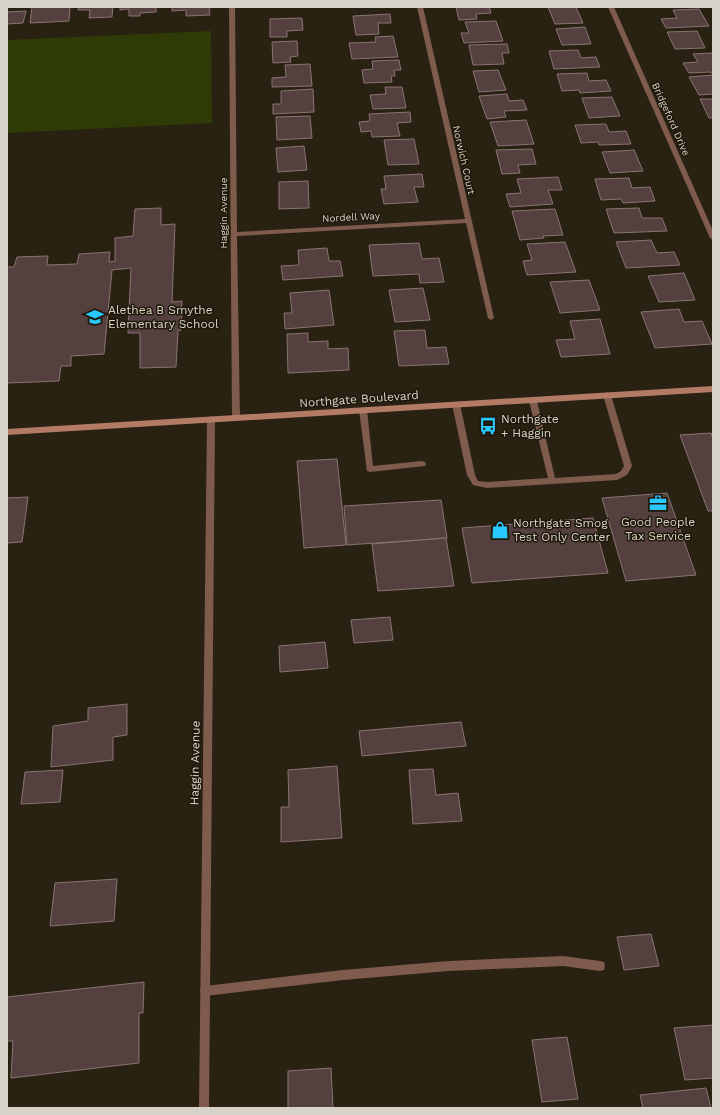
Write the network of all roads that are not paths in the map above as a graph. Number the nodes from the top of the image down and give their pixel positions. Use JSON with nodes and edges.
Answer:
{"nodes":[{"id":1,"x":232,"y":7,"type":"edge"},
{"id":2,"x":420,"y":7,"type":"edge"},
{"id":3,"x":612,"y":7,"type":"edge"},
{"id":4,"x":469,"y":220,"type":"junction"},
{"id":5,"x":234,"y":234,"type":"junction"},
{"id":6,"x":713,"y":238,"type":"edge"},
{"id":7,"x":491,"y":318,"type":"dead end"},
{"id":8,"x":713,"y":389,"type":"edge"},
{"id":9,"x":607,"y":395,"type":"junction"},
{"id":10,"x":533,"y":401,"type":"junction"},
{"id":11,"x":456,"y":404,"type":"junction"},
{"id":12,"x":363,"y":410,"type":"junction"},
{"id":13,"x":236,"y":418,"type":"junction"},
{"id":14,"x":211,"y":419,"type":"junction"},
{"id":15,"x":7,"y":432,"type":"edge"},
{"id":16,"x":422,"y":464,"type":"dead end"},
{"id":17,"x":552,"y":481,"type":"junction"},
{"id":18,"x":600,"y":966,"type":"dead end"},
{"id":19,"x":205,"y":991,"type":"junction"},
{"id":20,"x":204,"y":1108,"type":"edge"}],
"edges":[{"from":1,"to":5,"type":"street","name":"Haggin Avenue"},
{"from":2,"to":4,"type":"street","name":"Norwich Court"},
{"from":3,"to":6,"type":"street","name":"Bridgeford Drive"},
{"from":4,"to":5,"type":"street","name":"Nordell Way"},
{"from":4,"to":7,"type":"street","name":"Norwich Court"},
{"from":5,"to":13,"type":"street","name":"Haggin Avenue"},
{"from":8,"to":9,"type":"main road","name":"Northgate Boulevard"},
{"from":9,"to":10,"type":"main road","name":"Northgate Boulevard"},
{"from":9,"to":17,"type":"street"},
{"from":10,"to":11,"type":"main road","name":"Northgate Boulevard"},
{"from":10,"to":17,"type":"street"},
{"from":11,"to":12,"type":"main road","name":"Northgate Boulevard"},
{"from":11,"to":17,"type":"street"},
{"from":12,"to":13,"type":"main road","name":"Northgate Boulevard"},
{"from":12,"to":16,"type":"street"},
{"from":13,"to":14,"type":"main road","name":"Northgate Boulevard"},
{"from":14,"to":15,"type":"main road","name":"Northgate Boulevard"},
{"from":14,"to":19,"type":"street","name":"Haggin Avenue"},
{"from":18,"to":19,"type":"street"},
{"from":19,"to":20,"type":"street","name":"Haggin Avenue"}]}
